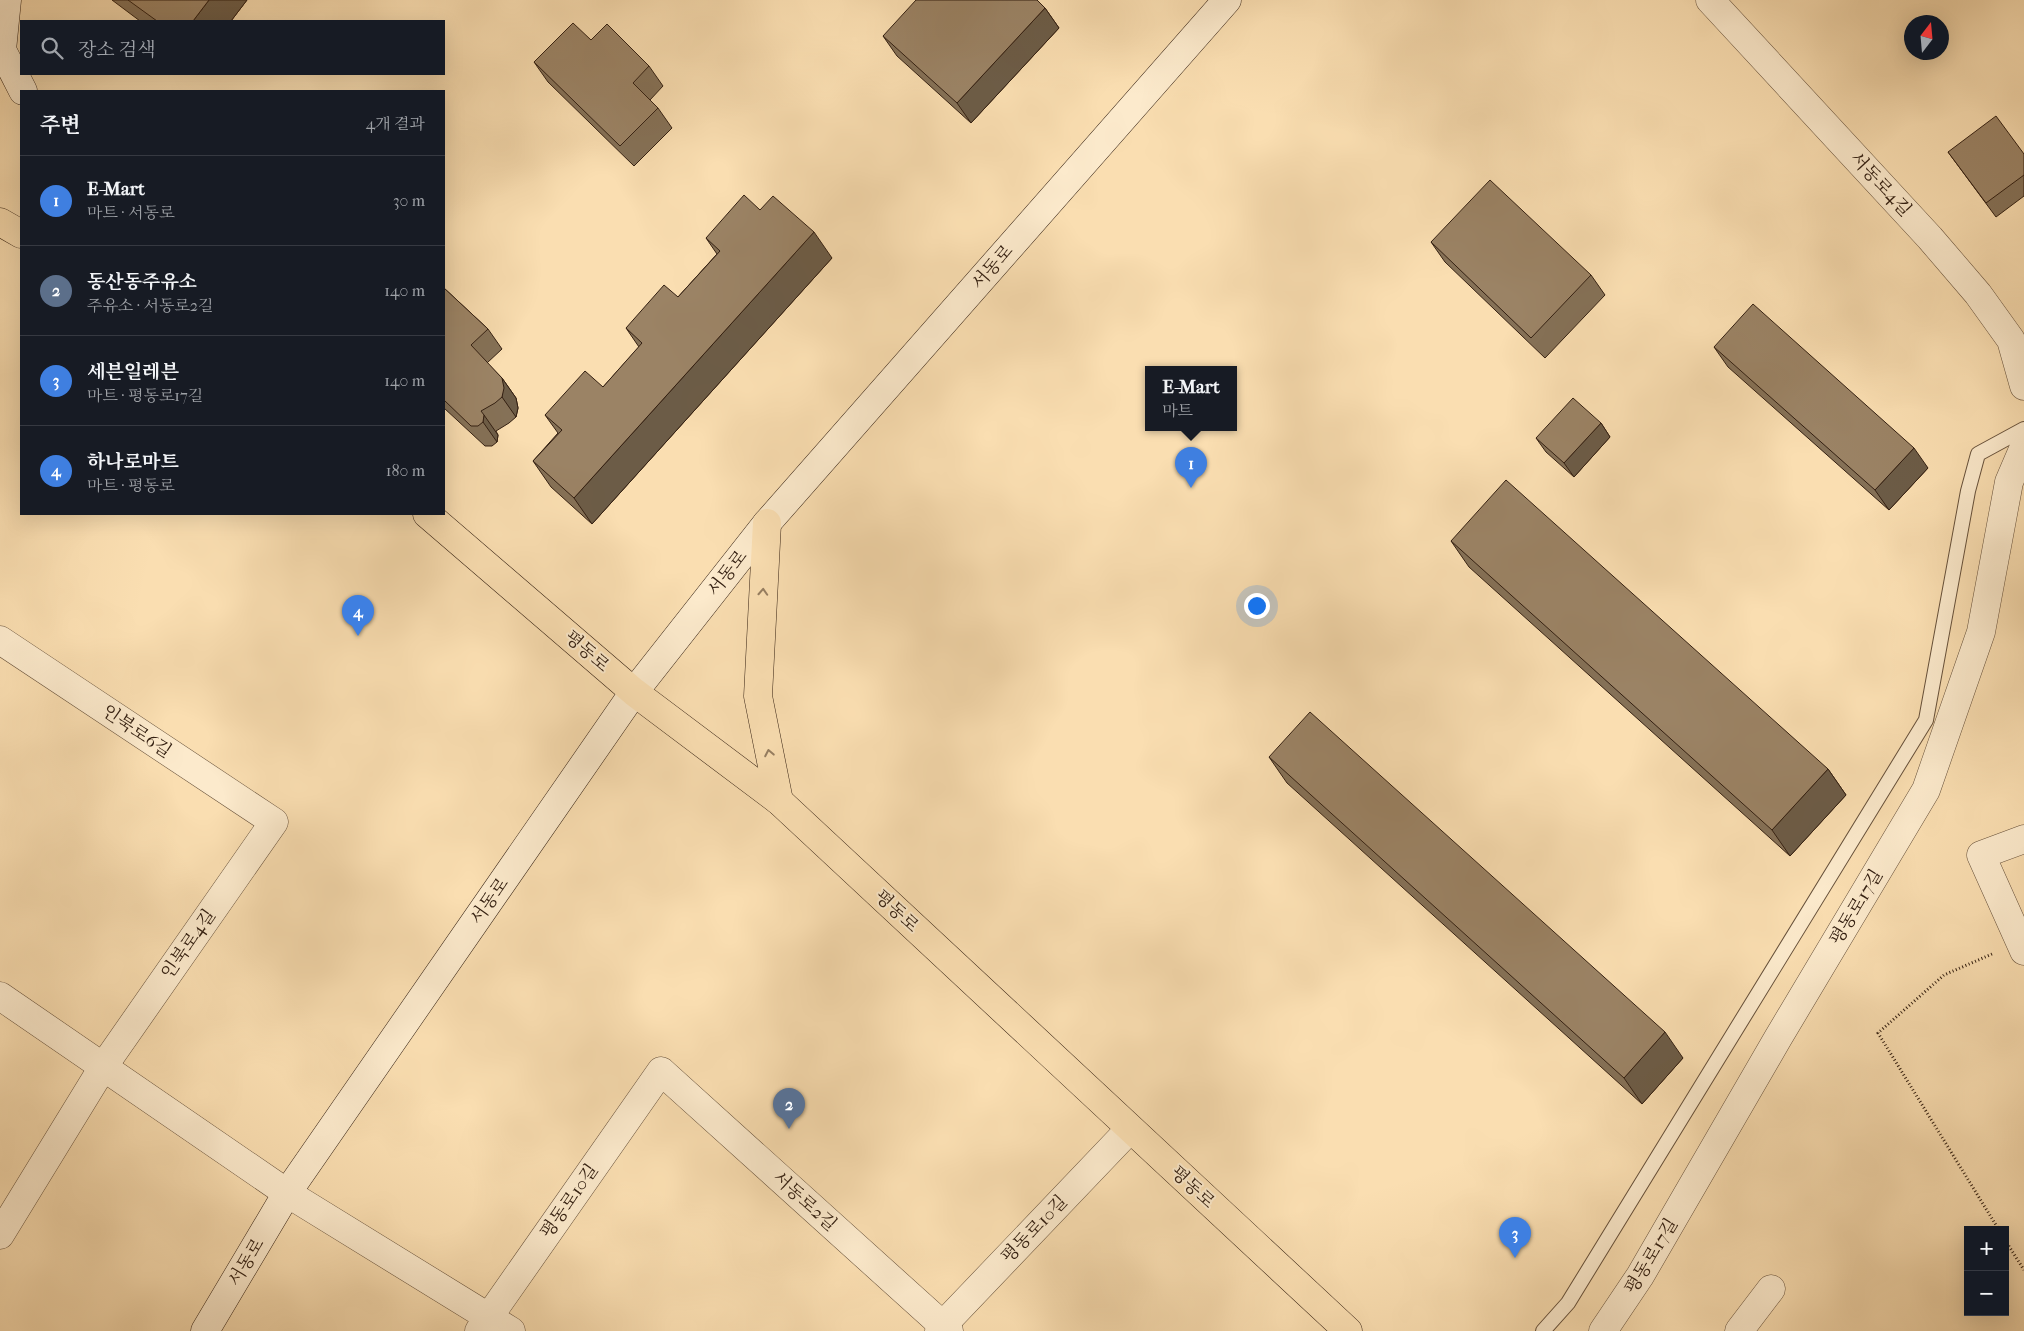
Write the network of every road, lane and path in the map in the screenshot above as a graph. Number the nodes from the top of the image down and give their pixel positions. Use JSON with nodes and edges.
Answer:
{"nodes":[{"id":1,"x":7,"y":0,"type":"edge"},
{"id":2,"x":1227,"y":0,"type":"edge"},
{"id":3,"x":1710,"y":0,"type":"edge"},
{"id":4,"x":22,"y":90,"type":"edge"},
{"id":5,"x":0,"y":222,"type":"edge"},
{"id":6,"x":20,"y":233,"type":"edge"},
{"id":7,"x":2020,"y":337,"type":"edge"},
{"id":8,"x":2024,"y":386,"type":"edge"},
{"id":9,"x":2024,"y":429,"type":"edge"},
{"id":10,"x":2024,"y":447,"type":"edge"},
{"id":11,"x":428,"y":515,"type":"edge"},
{"id":12,"x":766,"y":523,"type":"junction"},
{"id":13,"x":0,"y":640,"type":"edge"},
{"id":14,"x":634,"y":692,"type":"junction"},
{"id":15,"x":778,"y":801,"type":"junction"},
{"id":16,"x":274,"y":822,"type":"joint"},
{"id":17,"x":2024,"y":839,"type":"edge"},
{"id":18,"x":2022,"y":946,"type":"edge"},
{"id":19,"x":0,"y":996,"type":"edge"},
{"id":20,"x":103,"y":1067,"type":"junction"},
{"id":21,"x":661,"y":1071,"type":"joint"},
{"id":22,"x":1130,"y":1129,"type":"junction"},
{"id":23,"x":286,"y":1193,"type":"junction"},
{"id":24,"x":1997,"y":1226,"type":"edge"},
{"id":25,"x":0,"y":1234,"type":"edge"},
{"id":26,"x":2009,"y":1246,"type":"edge"},
{"id":27,"x":2024,"y":1270,"type":"edge"},
{"id":28,"x":1771,"y":1289,"type":"dead end"},
{"id":29,"x":483,"y":1324,"type":"edge"},
{"id":30,"x":944,"y":1329,"type":"edge"},
{"id":31,"x":205,"y":1331,"type":"edge"},
{"id":32,"x":511,"y":1331,"type":"edge"},
{"id":33,"x":1348,"y":1331,"type":"edge"},
{"id":34,"x":1543,"y":1331,"type":"edge"},
{"id":35,"x":1603,"y":1331,"type":"edge"},
{"id":36,"x":1739,"y":1331,"type":"edge"}],
"edges":[{"from":1,"to":4,"type":"street"},
{"from":2,"to":12,"type":"street","name":"서동로"},
{"from":3,"to":7,"type":"street","name":"서동로4길"},
{"from":5,"to":6,"type":"main road"},
{"from":7,"to":8,"type":"street","name":"서동로4길"},
{"from":9,"to":34,"type":"lane"},
{"from":10,"to":35,"type":"street","name":"평동로17길"},
{"from":11,"to":14,"type":"main road","name":"평동로"},
{"from":12,"to":14,"type":"street","name":"서동로"},
{"from":15,"to":12,"type":"main road","one_way":true},
{"from":13,"to":16,"type":"street","name":"인북로6길"},
{"from":14,"to":15,"type":"main road","name":"평동로"},
{"from":14,"to":23,"type":"street","name":"서동로"},
{"from":15,"to":22,"type":"main road","name":"평동로"},
{"from":16,"to":20,"type":"street","name":"인북로4길"},
{"from":17,"to":18,"type":"street"},
{"from":18,"to":24,"type":"path"},
{"from":19,"to":20,"type":"street"},
{"from":20,"to":23,"type":"street"},
{"from":20,"to":25,"type":"street","name":"인북로4길"},
{"from":21,"to":29,"type":"street","name":"평동로10길"},
{"from":21,"to":30,"type":"street","name":"서동로2길"},
{"from":22,"to":30,"type":"street","name":"평동로10길"},
{"from":22,"to":33,"type":"main road","name":"평동로"},
{"from":23,"to":29,"type":"street"},
{"from":23,"to":31,"type":"street","name":"서동로"},
{"from":26,"to":27,"type":"path"},
{"from":28,"to":36,"type":"street"},
{"from":29,"to":32,"type":"street"}]}
